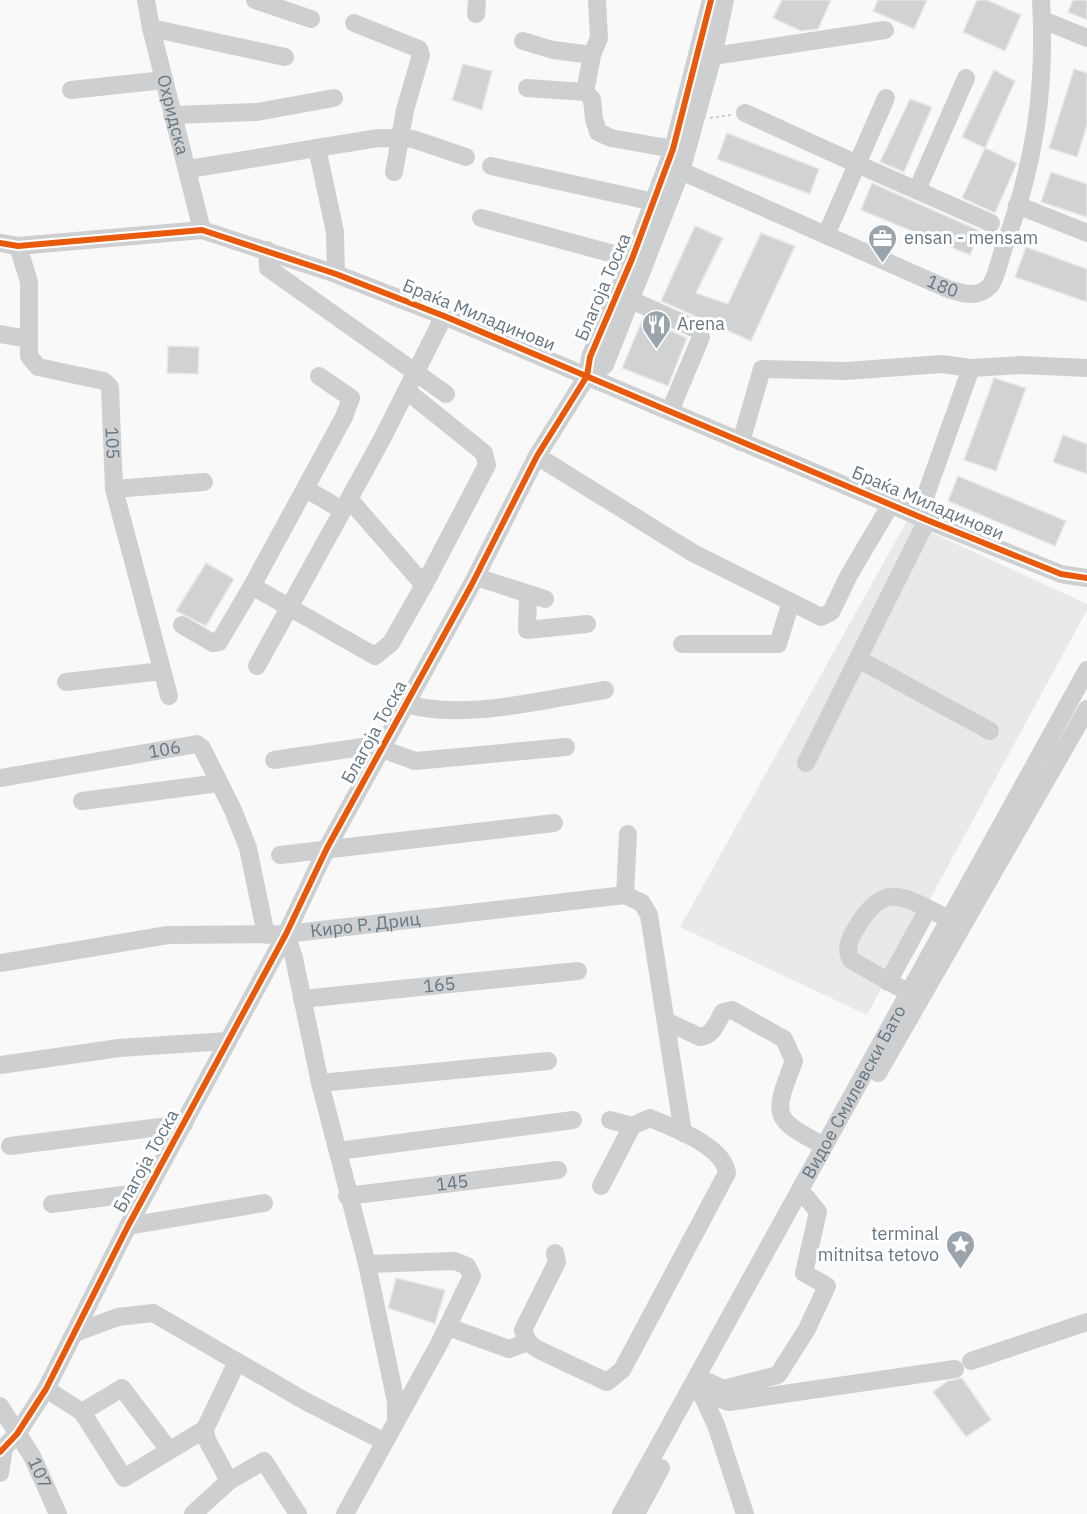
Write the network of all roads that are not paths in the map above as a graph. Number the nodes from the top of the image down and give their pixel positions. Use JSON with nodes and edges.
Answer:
{"nodes":[{"id":1,"x":146,"y":0,"type":"edge"},
{"id":2,"x":255,"y":0,"type":"edge"},
{"id":3,"x":597,"y":0,"type":"edge"},
{"id":4,"x":711,"y":0,"type":"edge"},
{"id":5,"x":725,"y":0,"type":"edge"},
{"id":6,"x":1041,"y":0,"type":"edge"},
{"id":7,"x":311,"y":19,"type":"dead end"},
{"id":8,"x":1042,"y":20,"type":"junction"},
{"id":9,"x":354,"y":23,"type":"dead end"},
{"id":10,"x":151,"y":28,"type":"junction"},
{"id":11,"x":885,"y":30,"type":"dead end"},
{"id":12,"x":1087,"y":38,"type":"edge"},
{"id":13,"x":523,"y":41,"type":"dead end"},
{"id":14,"x":592,"y":55,"type":"junction"},
{"id":15,"x":713,"y":56,"type":"junction"},
{"id":16,"x":285,"y":57,"type":"dead end"},
{"id":17,"x":966,"y":78,"type":"dead end"},
{"id":18,"x":164,"y":80,"type":"junction"},
{"id":19,"x":527,"y":88,"type":"dead end"},
{"id":20,"x":71,"y":90,"type":"dead end"},
{"id":21,"x":585,"y":92,"type":"junction"},
{"id":22,"x":334,"y":98,"type":"dead end"},
{"id":23,"x":886,"y":98,"type":"dead end"},
{"id":24,"x":745,"y":113,"type":"road end"},
{"id":25,"x":172,"y":115,"type":"junction"},
{"id":26,"x":400,"y":139,"type":"junction"},
{"id":27,"x":317,"y":148,"type":"junction"},
{"id":28,"x":674,"y":149,"type":"junction"},
{"id":29,"x":466,"y":157,"type":"dead end"},
{"id":30,"x":857,"y":164,"type":"junction"},
{"id":31,"x":491,"y":166,"type":"dead end"},
{"id":32,"x":189,"y":169,"type":"junction"},
{"id":33,"x":681,"y":171,"type":"junction"},
{"id":34,"x":394,"y":172,"type":"dead end"},
{"id":35,"x":917,"y":190,"type":"junction"},
{"id":36,"x":654,"y":202,"type":"junction"},
{"id":37,"x":1017,"y":205,"type":"junction"},
{"id":38,"x":481,"y":218,"type":"dead end"},
{"id":39,"x":992,"y":223,"type":"dead end"},
{"id":40,"x":202,"y":230,"type":"junction"},
{"id":41,"x":827,"y":233,"type":"junction"},
{"id":42,"x":1087,"y":233,"type":"edge"},
{"id":43,"x":0,"y":243,"type":"edge"},
{"id":44,"x":18,"y":246,"type":"junction"},
{"id":45,"x":267,"y":250,"type":"junction"},
{"id":46,"x":632,"y":258,"type":"junction"},
{"id":47,"x":336,"y":274,"type":"junction"},
{"id":48,"x":629,"y":300,"type":"junction"},
{"id":49,"x":444,"y":316,"type":"junction"},
{"id":50,"x":0,"y":334,"type":"edge"},
{"id":51,"x":29,"y":339,"type":"junction"},
{"id":52,"x":971,"y":368,"type":"junction"},
{"id":53,"x":1087,"y":368,"type":"edge"},
{"id":54,"x":319,"y":376,"type":"dead end"},
{"id":55,"x":587,"y":376,"type":"junction"},
{"id":56,"x":412,"y":382,"type":"junction"},
{"id":57,"x":446,"y":394,"type":"dead end"},
{"id":58,"x":670,"y":411,"type":"junction"},
{"id":59,"x":741,"y":442,"type":"junction"},
{"id":60,"x":537,"y":456,"type":"junction"},
{"id":61,"x":204,"y":482,"type":"dead end"},
{"id":62,"x":114,"y":489,"type":"junction"},
{"id":63,"x":306,"y":489,"type":"junction"},
{"id":64,"x":346,"y":504,"type":"junction"},
{"id":65,"x":891,"y":504,"type":"junction"},
{"id":66,"x":923,"y":519,"type":"junction"},
{"id":67,"x":1061,"y":573,"type":"junction"},
{"id":68,"x":476,"y":577,"type":"junction"},
{"id":69,"x":1087,"y":578,"type":"edge"},
{"id":70,"x":424,"y":585,"type":"junction"},
{"id":71,"x":252,"y":586,"type":"junction"},
{"id":72,"x":1087,"y":590,"type":"edge"},
{"id":73,"x":791,"y":602,"type":"junction"},
{"id":74,"x":288,"y":608,"type":"junction"},
{"id":75,"x":587,"y":624,"type":"dead end"},
{"id":76,"x":182,"y":625,"type":"dead end"},
{"id":77,"x":681,"y":644,"type":"dead end"},
{"id":78,"x":858,"y":659,"type":"junction"},
{"id":79,"x":258,"y":666,"type":"dead end"},
{"id":80,"x":1087,"y":670,"type":"edge"},
{"id":81,"x":162,"y":671,"type":"junction"},
{"id":82,"x":66,"y":682,"type":"dead end"},
{"id":83,"x":604,"y":690,"type":"dead end"},
{"id":84,"x":169,"y":696,"type":"dead end"},
{"id":85,"x":407,"y":704,"type":"junction"},
{"id":86,"x":1087,"y":709,"type":"edge"},
{"id":87,"x":990,"y":731,"type":"dead end"},
{"id":88,"x":566,"y":747,"type":"dead end"},
{"id":89,"x":382,"y":748,"type":"junction"},
{"id":90,"x":274,"y":760,"type":"dead end"},
{"id":91,"x":806,"y":763,"type":"dead end"},
{"id":92,"x":1,"y":778,"type":"edge"},
{"id":93,"x":219,"y":783,"type":"junction"},
{"id":94,"x":82,"y":801,"type":"dead end"},
{"id":95,"x":554,"y":823,"type":"dead end"},
{"id":96,"x":628,"y":834,"type":"dead end"},
{"id":97,"x":327,"y":848,"type":"junction"},
{"id":98,"x":280,"y":855,"type":"dead end"},
{"id":99,"x":625,"y":895,"type":"junction"},
{"id":100,"x":928,"y":909,"type":"junction"},
{"id":101,"x":950,"y":919,"type":"junction"},
{"id":102,"x":286,"y":934,"type":"junction"},
{"id":103,"x":266,"y":935,"type":"junction"},
{"id":104,"x":1,"y":961,"type":"edge"},
{"id":105,"x":578,"y":971,"type":"dead end"},
{"id":106,"x":888,"y":982,"type":"junction"},
{"id":107,"x":909,"y":993,"type":"junction"},
{"id":108,"x":302,"y":999,"type":"junction"},
{"id":109,"x":666,"y":1021,"type":"junction"},
{"id":110,"x":228,"y":1041,"type":"junction"},
{"id":111,"x":548,"y":1061,"type":"dead end"},
{"id":112,"x":0,"y":1065,"type":"edge"},
{"id":113,"x":320,"y":1083,"type":"junction"},
{"id":114,"x":573,"y":1120,"type":"dead end"},
{"id":115,"x":610,"y":1120,"type":"dead end"},
{"id":116,"x":184,"y":1124,"type":"junction"},
{"id":117,"x":632,"y":1126,"type":"junction"},
{"id":118,"x":683,"y":1133,"type":"junction"},
{"id":119,"x":10,"y":1146,"type":"dead end"},
{"id":120,"x":824,"y":1146,"type":"junction"},
{"id":121,"x":338,"y":1151,"type":"junction"},
{"id":122,"x":558,"y":1170,"type":"dead end"},
{"id":123,"x":601,"y":1186,"type":"dead end"},
{"id":124,"x":146,"y":1192,"type":"junction"},
{"id":125,"x":347,"y":1196,"type":"junction"},
{"id":126,"x":807,"y":1198,"type":"junction"},
{"id":127,"x":264,"y":1203,"type":"dead end"},
{"id":128,"x":52,"y":1204,"type":"dead end"},
{"id":129,"x":128,"y":1226,"type":"junction"},
{"id":130,"x":555,"y":1253,"type":"dead end"},
{"id":131,"x":367,"y":1264,"type":"junction"},
{"id":132,"x":1087,"y":1322,"type":"edge"},
{"id":133,"x":448,"y":1327,"type":"junction"},
{"id":134,"x":77,"y":1332,"type":"junction"},
{"id":135,"x":528,"y":1342,"type":"junction"},
{"id":136,"x":237,"y":1362,"type":"junction"},
{"id":137,"x":703,"y":1387,"type":"junction"},
{"id":138,"x":46,"y":1389,"type":"junction"},
{"id":139,"x":0,"y":1406,"type":"edge"},
{"id":140,"x":82,"y":1412,"type":"junction"},
{"id":141,"x":396,"y":1419,"type":"junction"},
{"id":142,"x":205,"y":1430,"type":"junction"},
{"id":143,"x":17,"y":1434,"type":"junction"},
{"id":144,"x":383,"y":1441,"type":"junction"},
{"id":145,"x":1,"y":1449,"type":"edge"},
{"id":146,"x":169,"y":1450,"type":"junction"},
{"id":147,"x":0,"y":1473,"type":"edge"},
{"id":148,"x":229,"y":1481,"type":"junction"},
{"id":149,"x":198,"y":1512,"type":"edge"},
{"id":150,"x":58,"y":1514,"type":"edge"},
{"id":151,"x":298,"y":1514,"type":"edge"},
{"id":152,"x":345,"y":1514,"type":"edge"},
{"id":153,"x":621,"y":1514,"type":"edge"},
{"id":154,"x":636,"y":1514,"type":"edge"},
{"id":155,"x":745,"y":1514,"type":"edge"}],
"edges":[{"from":1,"to":10,"type":"street","name":"Охридска"},
{"from":2,"to":7,"type":"street"},
{"from":3,"to":14,"type":"street"},
{"from":4,"to":28,"type":"street","name":"Благоја Тоска"},
{"from":5,"to":15,"type":"street","name":"Благоја Тоска"},
{"from":6,"to":8,"type":"street","name":"180"},
{"from":8,"to":12,"type":"street"},
{"from":8,"to":37,"type":"street","name":"180"},
{"from":9,"to":26,"type":"street"},
{"from":10,"to":16,"type":"street"},
{"from":10,"to":18,"type":"street","name":"Охридска"},
{"from":11,"to":15,"type":"street"},
{"from":13,"to":14,"type":"street"},
{"from":14,"to":21,"type":"street"},
{"from":15,"to":33,"type":"street","name":"Благоја Тоска"},
{"from":17,"to":35,"type":"street"},
{"from":18,"to":20,"type":"street"},
{"from":18,"to":25,"type":"street","name":"Охридска"},
{"from":19,"to":21,"type":"street"},
{"from":21,"to":28,"type":"street"},
{"from":22,"to":25,"type":"street"},
{"from":23,"to":30,"type":"street"},
{"from":24,"to":30,"type":"street"},
{"from":25,"to":32,"type":"street","name":"Охридска"},
{"from":26,"to":27,"type":"street"},
{"from":26,"to":29,"type":"street"},
{"from":26,"to":34,"type":"street"},
{"from":27,"to":32,"type":"street"},
{"from":27,"to":47,"type":"street"},
{"from":28,"to":36,"type":"street","name":"Благоја Тоска"},
{"from":30,"to":35,"type":"street"},
{"from":30,"to":41,"type":"street"},
{"from":31,"to":36,"type":"street"},
{"from":32,"to":40,"type":"street","name":"Охридска"},
{"from":33,"to":41,"type":"street","name":"180"},
{"from":33,"to":48,"type":"street","name":"Благоја Тоска"},
{"from":35,"to":39,"type":"street"},
{"from":36,"to":46,"type":"street","name":"Благоја Тоска"},
{"from":37,"to":41,"type":"street","name":"180"},
{"from":37,"to":42,"type":"street"},
{"from":38,"to":46,"type":"street"},
{"from":40,"to":44,"type":"street","name":"Браќа Миладинови"},
{"from":40,"to":45,"type":"street","name":"Браќа Миладинови"},
{"from":43,"to":44,"type":"street","name":"Браќа Миладинови"},
{"from":44,"to":51,"type":"street","name":"105"},
{"from":45,"to":47,"type":"street","name":"Браќа Миладинови"},
{"from":45,"to":56,"type":"street"},
{"from":46,"to":55,"type":"street","name":"Благоја Тоска"},
{"from":47,"to":49,"type":"street","name":"Браќа Миладинови"},
{"from":48,"to":55,"type":"street","name":"Благоја Тоска"},
{"from":48,"to":58,"type":"street"},
{"from":49,"to":55,"type":"street","name":"Браќа Миладинови"},
{"from":49,"to":56,"type":"street","name":"Браќа Миладинови"},
{"from":50,"to":51,"type":"street"},
{"from":51,"to":62,"type":"street","name":"105"},
{"from":52,"to":53,"type":"street"},
{"from":52,"to":59,"type":"street"},
{"from":52,"to":66,"type":"street"},
{"from":54,"to":63,"type":"street"},
{"from":55,"to":58,"type":"street","name":"Браќа Миладинови"},
{"from":55,"to":60,"type":"street","name":"Благоја Тоска"},
{"from":56,"to":57,"type":"street"},
{"from":56,"to":64,"type":"street","name":"Браќа Миладинови"},
{"from":56,"to":70,"type":"street"},
{"from":58,"to":59,"type":"street","name":"Браќа Миладинови"},
{"from":59,"to":65,"type":"street","name":"Браќа Миладинови"},
{"from":60,"to":68,"type":"street","name":"Благоја Тоска"},
{"from":60,"to":73,"type":"street","name":"Браќа Миладинови"},
{"from":61,"to":62,"type":"street"},
{"from":62,"to":81,"type":"street","name":"105"},
{"from":63,"to":64,"type":"street"},
{"from":63,"to":71,"type":"street"},
{"from":64,"to":70,"type":"street"},
{"from":64,"to":74,"type":"street","name":"Браќа Миладинови"},
{"from":65,"to":66,"type":"street","name":"Браќа Миладинови"},
{"from":65,"to":73,"type":"street","name":"Браќа Миладинови"},
{"from":66,"to":67,"type":"street","name":"Браќа Миладинови"},
{"from":66,"to":78,"type":"street"},
{"from":67,"to":69,"type":"street"},
{"from":67,"to":72,"type":"street"},
{"from":68,"to":75,"type":"street"},
{"from":68,"to":85,"type":"street","name":"Благоја Тоска"},
{"from":70,"to":74,"type":"street"},
{"from":71,"to":74,"type":"street"},
{"from":71,"to":76,"type":"street"},
{"from":73,"to":77,"type":"street"},
{"from":74,"to":79,"type":"street","name":"Браќа Миладинови"},
{"from":78,"to":87,"type":"street"},
{"from":78,"to":91,"type":"street"},
{"from":80,"to":101,"type":"street","name":"Видое Смилевски Бато"},
{"from":81,"to":82,"type":"street"},
{"from":81,"to":84,"type":"street","name":"105"},
{"from":83,"to":85,"type":"street"},
{"from":85,"to":89,"type":"street","name":"Благоја Тоска"},
{"from":86,"to":126,"type":"street","name":"Видое Смилевски Бато"},
{"from":88,"to":89,"type":"street"},
{"from":89,"to":90,"type":"street"},
{"from":89,"to":97,"type":"street","name":"Благоја Тоска"},
{"from":92,"to":93,"type":"street","name":"106"},
{"from":93,"to":94,"type":"street"},
{"from":93,"to":103,"type":"street","name":"106"},
{"from":95,"to":97,"type":"street"},
{"from":96,"to":99,"type":"street"},
{"from":97,"to":98,"type":"street"},
{"from":97,"to":102,"type":"street","name":"Благоја Тоска"},
{"from":99,"to":102,"type":"street","name":"Киро Р. Дриц"},
{"from":99,"to":109,"type":"street"},
{"from":100,"to":101,"type":"street"},
{"from":100,"to":106,"type":"street"},
{"from":100,"to":106,"type":"street"},
{"from":101,"to":107,"type":"street","name":"Видое Смилевски Бато"},
{"from":102,"to":103,"type":"street","name":"Киро Р. Дриц"},
{"from":102,"to":108,"type":"street"},
{"from":102,"to":110,"type":"street","name":"Благоја Тоска"},
{"from":103,"to":104,"type":"street","name":"Киро Р. Дриц"},
{"from":105,"to":108,"type":"street","name":"165"},
{"from":106,"to":107,"type":"street"},
{"from":107,"to":120,"type":"street","name":"Видое Смилевски Бато"},
{"from":108,"to":113,"type":"street"},
{"from":109,"to":118,"type":"street"},
{"from":109,"to":120,"type":"street"},
{"from":110,"to":112,"type":"street"},
{"from":110,"to":116,"type":"street","name":"Благоја Тоска"},
{"from":111,"to":113,"type":"street"},
{"from":113,"to":121,"type":"street"},
{"from":114,"to":121,"type":"street"},
{"from":115,"to":117,"type":"street"},
{"from":116,"to":119,"type":"street"},
{"from":116,"to":124,"type":"street","name":"Благоја Тоска"},
{"from":117,"to":118,"type":"street"},
{"from":117,"to":123,"type":"street"},
{"from":118,"to":135,"type":"street"},
{"from":120,"to":153,"type":"street","name":"Видое Смилевски Бато"},
{"from":121,"to":125,"type":"street"},
{"from":122,"to":125,"type":"street","name":"145"},
{"from":124,"to":128,"type":"street"},
{"from":124,"to":129,"type":"street","name":"Благоја Тоска"},
{"from":125,"to":131,"type":"street"},
{"from":126,"to":137,"type":"street","name":"Видое Смилевски Бато"},
{"from":126,"to":137,"type":"street"},
{"from":127,"to":129,"type":"street"},
{"from":129,"to":134,"type":"street","name":"Благоја Тоска"},
{"from":130,"to":135,"type":"street"},
{"from":131,"to":133,"type":"street"},
{"from":131,"to":141,"type":"street"},
{"from":132,"to":137,"type":"street"},
{"from":133,"to":135,"type":"street"},
{"from":133,"to":141,"type":"street"},
{"from":134,"to":136,"type":"street"},
{"from":134,"to":138,"type":"street","name":"Благоја Тоска"},
{"from":136,"to":142,"type":"street"},
{"from":136,"to":144,"type":"street"},
{"from":137,"to":154,"type":"street","name":"Видое Смилевски Бато"},
{"from":137,"to":155,"type":"street"},
{"from":138,"to":140,"type":"street"},
{"from":138,"to":143,"type":"street","name":"Благоја Тоска"},
{"from":139,"to":143,"type":"street","name":"107"},
{"from":140,"to":146,"type":"street"},
{"from":140,"to":146,"type":"street"},
{"from":141,"to":144,"type":"street"},
{"from":142,"to":146,"type":"street"},
{"from":142,"to":148,"type":"street"},
{"from":143,"to":145,"type":"street","name":"Благоја Тоска"},
{"from":143,"to":150,"type":"street","name":"107"},
{"from":144,"to":152,"type":"street"},
{"from":145,"to":147,"type":"street","name":"Благоја Тоска"},
{"from":148,"to":149,"type":"street"},
{"from":148,"to":151,"type":"street"}]}
